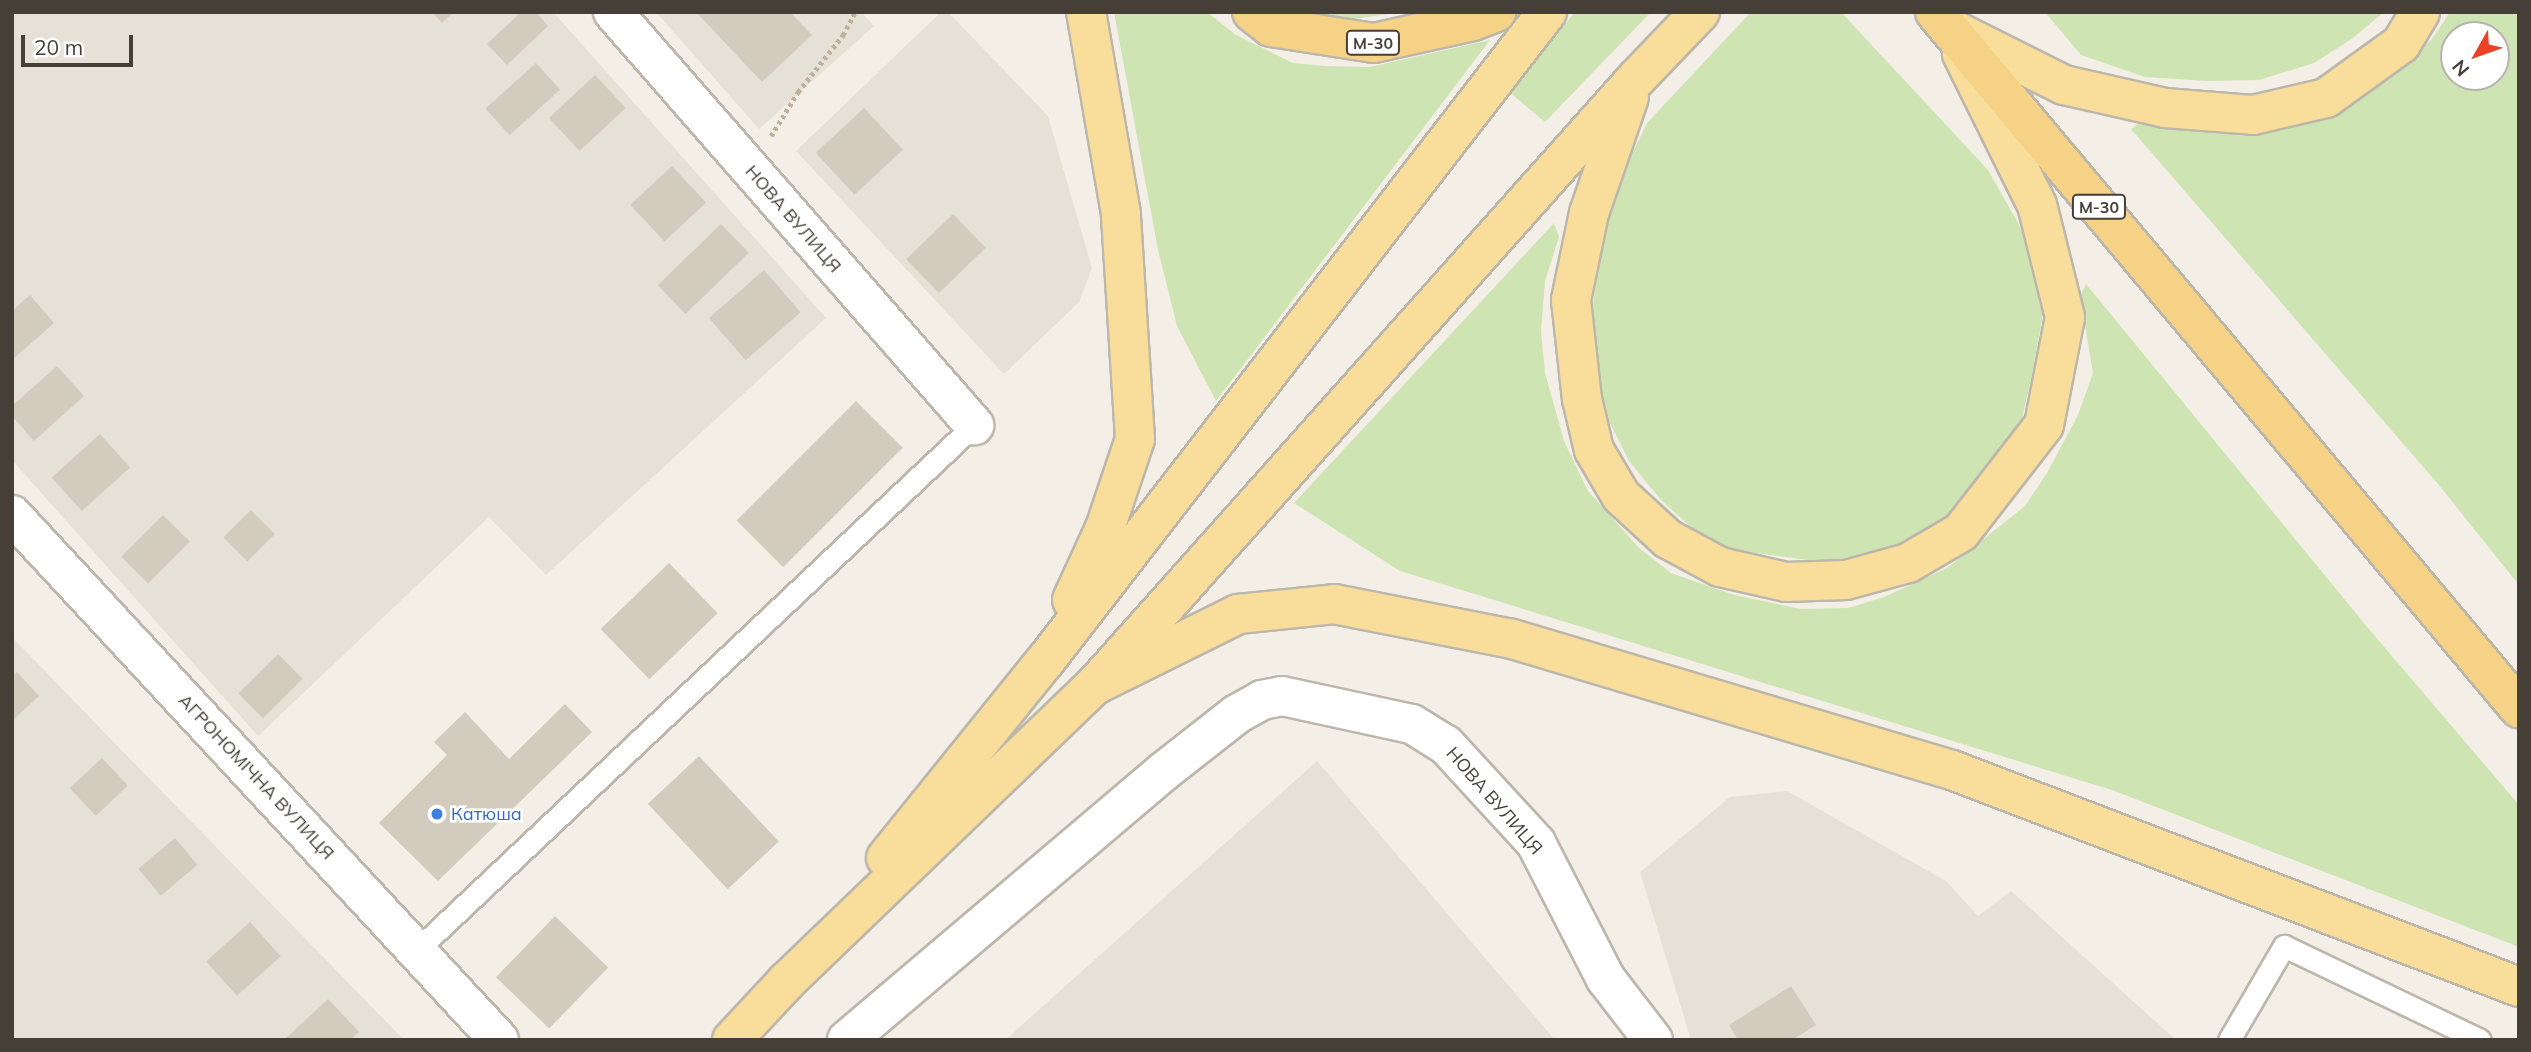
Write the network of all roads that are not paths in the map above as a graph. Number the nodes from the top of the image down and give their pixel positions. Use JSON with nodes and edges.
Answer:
{"nodes":[{"id":1,"x":613,"y":12,"type":"edge"},
{"id":2,"x":1086,"y":12,"type":"edge"},
{"id":3,"x":1252,"y":12,"type":"edge"},
{"id":4,"x":1496,"y":12,"type":"edge"},
{"id":5,"x":1546,"y":12,"type":"edge"},
{"id":6,"x":1700,"y":12,"type":"edge"},
{"id":7,"x":2420,"y":12,"type":"edge"},
{"id":8,"x":1942,"y":20,"type":"edge"},
{"id":9,"x":1635,"y":80,"type":"junction"},
{"id":10,"x":974,"y":425,"type":"joint"},
{"id":11,"x":12,"y":515,"type":"edge"},
{"id":12,"x":1046,"y":660,"type":"junction"},
{"id":13,"x":1095,"y":685,"type":"junction"},
{"id":14,"x":2519,"y":708,"type":"edge"},
{"id":15,"x":417,"y":950,"type":"junction"},
{"id":16,"x":786,"y":982,"type":"junction"},
{"id":17,"x":2519,"y":986,"type":"edge"},
{"id":18,"x":499,"y":1040,"type":"edge"},
{"id":19,"x":732,"y":1040,"type":"edge"},
{"id":20,"x":847,"y":1040,"type":"edge"},
{"id":21,"x":1653,"y":1040,"type":"edge"},
{"id":22,"x":2229,"y":1040,"type":"edge"},
{"id":23,"x":2480,"y":1040,"type":"edge"}],
"edges":[{"from":1,"to":10,"type":"street","name":"НОВА ВУЛИЦЯ"},
{"from":2,"to":12,"type":"main road"},
{"from":3,"to":4,"type":"highway","number":"М-30"},
{"from":5,"to":12,"type":"main road"},
{"from":6,"to":9,"type":"main road"},
{"from":7,"to":8,"type":"main road"},
{"from":8,"to":9,"type":"main road"},
{"from":8,"to":14,"type":"highway","number":"М-30"},
{"from":9,"to":13,"type":"main road"},
{"from":10,"to":15,"type":"lane"},
{"from":11,"to":15,"type":"street","name":"АГРОНОМІЧНА ВУЛИЦЯ"},
{"from":12,"to":16,"type":"main road"},
{"from":13,"to":16,"type":"main road"},
{"from":13,"to":17,"type":"main road"},
{"from":15,"to":18,"type":"street","name":"АГРОНОМІЧНА ВУЛИЦЯ"},
{"from":16,"to":19,"type":"main road"},
{"from":20,"to":21,"type":"street","name":"НОВА ВУЛИЦЯ"},
{"from":22,"to":23,"type":"lane"}]}
